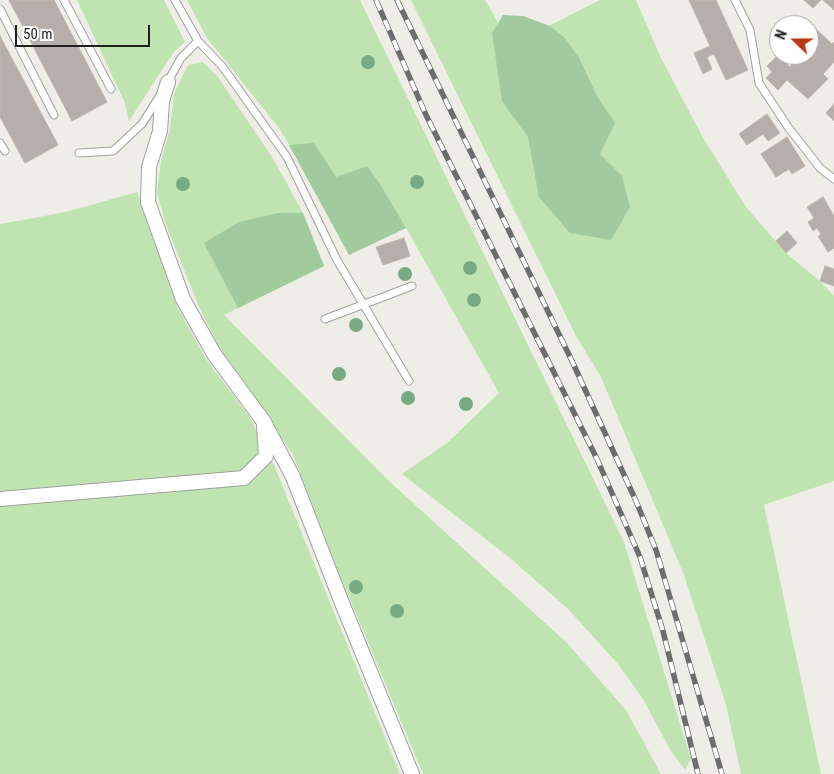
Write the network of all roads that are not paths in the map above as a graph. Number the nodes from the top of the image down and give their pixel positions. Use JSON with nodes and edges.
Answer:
{"nodes":[{"id":1,"x":64,"y":0,"type":"edge"},
{"id":2,"x":175,"y":0,"type":"edge"},
{"id":3,"x":735,"y":0,"type":"edge"},
{"id":4,"x":0,"y":9,"type":"edge"},
{"id":5,"x":198,"y":41,"type":"junction"},
{"id":6,"x":168,"y":82,"type":"junction"},
{"id":7,"x":111,"y":89,"type":"dead end"},
{"id":8,"x":54,"y":115,"type":"dead end"},
{"id":9,"x":0,"y":143,"type":"edge"},
{"id":10,"x":5,"y":151,"type":"dead end"},
{"id":11,"x":79,"y":153,"type":"dead end"},
{"id":12,"x":834,"y":179,"type":"edge"},
{"id":13,"x":412,"y":286,"type":"dead end"},
{"id":14,"x":363,"y":303,"type":"junction"},
{"id":15,"x":326,"y":319,"type":"dead end"},
{"id":16,"x":409,"y":381,"type":"dead end"},
{"id":17,"x":264,"y":422,"type":"junction"},
{"id":18,"x":0,"y":499,"type":"edge"},
{"id":19,"x":412,"y":774,"type":"edge"}],
"edges":[{"from":1,"to":7,"type":"lane"},
{"from":2,"to":5,"type":"lane"},
{"from":3,"to":12,"type":"lane"},
{"from":4,"to":8,"type":"lane"},
{"from":5,"to":6,"type":"lane"},
{"from":5,"to":14,"type":"lane"},
{"from":6,"to":11,"type":"lane"},
{"from":6,"to":17,"type":"street"},
{"from":9,"to":10,"type":"lane"},
{"from":13,"to":14,"type":"lane"},
{"from":14,"to":15,"type":"lane"},
{"from":14,"to":16,"type":"lane"},
{"from":17,"to":18,"type":"street"},
{"from":17,"to":19,"type":"street"}]}
